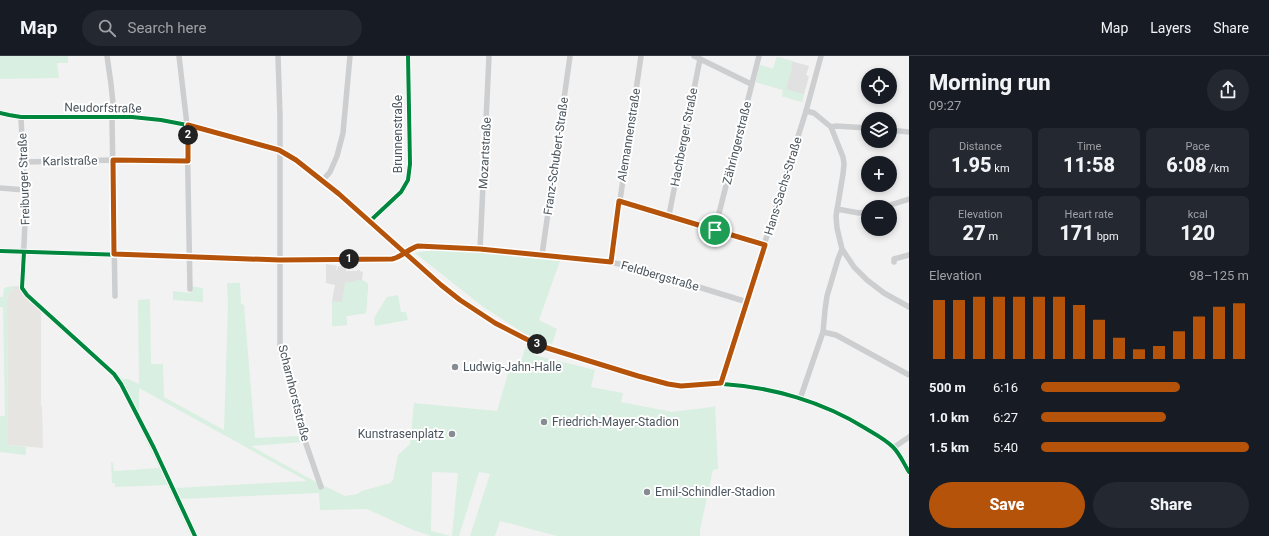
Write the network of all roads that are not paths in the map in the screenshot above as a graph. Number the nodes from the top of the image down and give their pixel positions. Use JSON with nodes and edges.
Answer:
{"nodes":[{"id":1,"x":107,"y":56,"type":"edge"},
{"id":2,"x":179,"y":56,"type":"edge"},
{"id":3,"x":278,"y":56,"type":"edge"},
{"id":4,"x":350,"y":56,"type":"edge"},
{"id":5,"x":408,"y":56,"type":"edge"},
{"id":6,"x":489,"y":56,"type":"edge"},
{"id":7,"x":570,"y":56,"type":"edge"},
{"id":8,"x":641,"y":56,"type":"edge"},
{"id":9,"x":694,"y":56,"type":"edge"},
{"id":10,"x":759,"y":56,"type":"edge"},
{"id":11,"x":821,"y":56,"type":"edge"},
{"id":12,"x":700,"y":58,"type":"junction"},
{"id":13,"x":751,"y":84,"type":"junction"},
{"id":14,"x":806,"y":111,"type":"junction"},
{"id":15,"x":0,"y":113,"type":"edge"},
{"id":16,"x":112,"y":116,"type":"junction"},
{"id":17,"x":22,"y":117,"type":"junction"},
{"id":18,"x":188,"y":125,"type":"junction"},
{"id":19,"x":832,"y":127,"type":"junction"},
{"id":20,"x":861,"y":128,"type":"edge"},
{"id":21,"x":897,"y":131,"type":"edge"},
{"id":22,"x":909,"y":132,"type":"edge"},
{"id":23,"x":279,"y":150,"type":"junction"},
{"id":24,"x":113,"y":160,"type":"junction"},
{"id":25,"x":188,"y":161,"type":"junction"},
{"id":26,"x":24,"y":162,"type":"junction"},
{"id":27,"x":323,"y":180,"type":"junction"},
{"id":28,"x":0,"y":188,"type":"edge"},
{"id":29,"x":25,"y":190,"type":"junction"},
{"id":30,"x":909,"y":199,"type":"edge"},
{"id":31,"x":619,"y":201,"type":"junction"},
{"id":32,"x":897,"y":203,"type":"edge"},
{"id":33,"x":837,"y":209,"type":"junction"},
{"id":34,"x":861,"y":213,"type":"edge"},
{"id":35,"x":669,"y":215,"type":"junction"},
{"id":36,"x":370,"y":221,"type":"junction"},
{"id":37,"x":715,"y":230,"type":"junction"},
{"id":38,"x":765,"y":245,"type":"junction"},
{"id":39,"x":480,"y":249,"type":"junction"},
{"id":40,"x":842,"y":249,"type":"junction"},
{"id":41,"x":0,"y":251,"type":"edge"},
{"id":42,"x":24,"y":252,"type":"junction"},
{"id":43,"x":405,"y":253,"type":"junction"},
{"id":44,"x":114,"y":254,"type":"junction"},
{"id":45,"x":542,"y":255,"type":"junction"},
{"id":46,"x":909,"y":255,"type":"edge"},
{"id":47,"x":188,"y":256,"type":"junction"},
{"id":48,"x":280,"y":260,"type":"junction"},
{"id":49,"x":611,"y":262,"type":"junction"},
{"id":50,"x":894,"y":262,"type":"dead end"},
{"id":51,"x":190,"y":289,"type":"dead end"},
{"id":52,"x":115,"y":296,"type":"dead end"},
{"id":53,"x":747,"y":302,"type":"junction"},
{"id":54,"x":909,"y":307,"type":"edge"},
{"id":55,"x":823,"y":332,"type":"junction"},
{"id":56,"x":75,"y":339,"type":"dead end"},
{"id":57,"x":909,"y":376,"type":"edge"},
{"id":58,"x":721,"y":383,"type":"junction"},
{"id":59,"x":800,"y":399,"type":"junction"},
{"id":60,"x":909,"y":437,"type":"edge"},
{"id":61,"x":894,"y":448,"type":"junction"},
{"id":62,"x":909,"y":472,"type":"edge"},
{"id":63,"x":321,"y":487,"type":"dead end"}],
"edges":[{"from":1,"to":16,"type":"street"},
{"from":2,"to":18,"type":"street"},
{"from":3,"to":23,"type":"street","name":"Scharnhorststraße"},
{"from":4,"to":27,"type":"street"},
{"from":5,"to":36,"type":"street","name":"Brunnenstraße"},
{"from":6,"to":39,"type":"street","name":"Mozartstraße"},
{"from":7,"to":45,"type":"street","name":"Franz-Schubert-Straße"},
{"from":8,"to":31,"type":"street","name":"Alemannenstraße"},
{"from":9,"to":12,"type":"street"},
{"from":10,"to":13,"type":"street","name":"Zähringerstraße"},
{"from":11,"to":14,"type":"street","name":"Hans-Sachs-Straße"},
{"from":12,"to":13,"type":"street"},
{"from":12,"to":35,"type":"street","name":"Hachberger Straße"},
{"from":13,"to":37,"type":"street","name":"Zähringerstraße"},
{"from":14,"to":19,"type":"street"},
{"from":14,"to":38,"type":"street","name":"Hans-Sachs-Straße"},
{"from":15,"to":17,"type":"street","name":"Neudorfstraße"},
{"from":16,"to":17,"type":"street","name":"Neudorfstraße"},
{"from":16,"to":18,"type":"street","name":"Neudorfstraße"},
{"from":16,"to":24,"type":"street"},
{"from":17,"to":26,"type":"street","name":"Freiburger Straße"},
{"from":18,"to":23,"type":"street","name":"Neudorfstraße"},
{"from":18,"to":25,"type":"street"},
{"from":19,"to":20,"type":"street"},
{"from":19,"to":33,"type":"street"},
{"from":21,"to":22,"type":"street"},
{"from":23,"to":27,"type":"street","name":"Neudorfstraße"},
{"from":23,"to":48,"type":"street","name":"Scharnhorststraße"},
{"from":24,"to":25,"type":"street","name":"Karlstraße"},
{"from":24,"to":26,"type":"street","name":"Karlstraße"},
{"from":24,"to":44,"type":"street"},
{"from":25,"to":47,"type":"street"},
{"from":26,"to":29,"type":"street","name":"Freiburger Straße"},
{"from":27,"to":36,"type":"street","name":"Neudorfstraße"},
{"from":28,"to":29,"type":"street"},
{"from":29,"to":42,"type":"street","name":"Freiburger Straße"},
{"from":30,"to":32,"type":"street"},
{"from":31,"to":35,"type":"street"},
{"from":31,"to":49,"type":"street","name":"Alemannenstraße"},
{"from":33,"to":34,"type":"street"},
{"from":33,"to":40,"type":"street"},
{"from":35,"to":37,"type":"street"},
{"from":36,"to":43,"type":"street","name":"Neudorfstraße"},
{"from":37,"to":38,"type":"street"},
{"from":38,"to":53,"type":"street","name":"Hans-Sachs-Straße"},
{"from":39,"to":43,"type":"street","name":"Feldbergstraße"},
{"from":39,"to":45,"type":"street","name":"Feldbergstraße"},
{"from":40,"to":54,"type":"street"},
{"from":40,"to":55,"type":"street"},
{"from":41,"to":42,"type":"street","name":"Feldbergstraße"},
{"from":42,"to":44,"type":"street","name":"Feldbergstraße"},
{"from":42,"to":56,"type":"street","name":"Freiburger Straße"},
{"from":43,"to":48,"type":"street","name":"Feldbergstraße"},
{"from":43,"to":58,"type":"street","name":"Neudorfstraße"},
{"from":44,"to":47,"type":"street","name":"Feldbergstraße"},
{"from":44,"to":52,"type":"street"},
{"from":45,"to":49,"type":"street","name":"Feldbergstraße"},
{"from":46,"to":50,"type":"street"},
{"from":47,"to":48,"type":"street","name":"Feldbergstraße"},
{"from":47,"to":51,"type":"street"},
{"from":48,"to":63,"type":"street","name":"Scharnhorststraße"},
{"from":49,"to":53,"type":"street","name":"Feldbergstraße"},
{"from":53,"to":58,"type":"street","name":"Hans-Sachs-Straße"},
{"from":55,"to":57,"type":"street"},
{"from":55,"to":59,"type":"street"},
{"from":58,"to":59,"type":"street","name":"Neudorfstraße"},
{"from":59,"to":61,"type":"street","name":"Neudorfstraße"},
{"from":60,"to":61,"type":"street"},
{"from":61,"to":62,"type":"street"}]}
